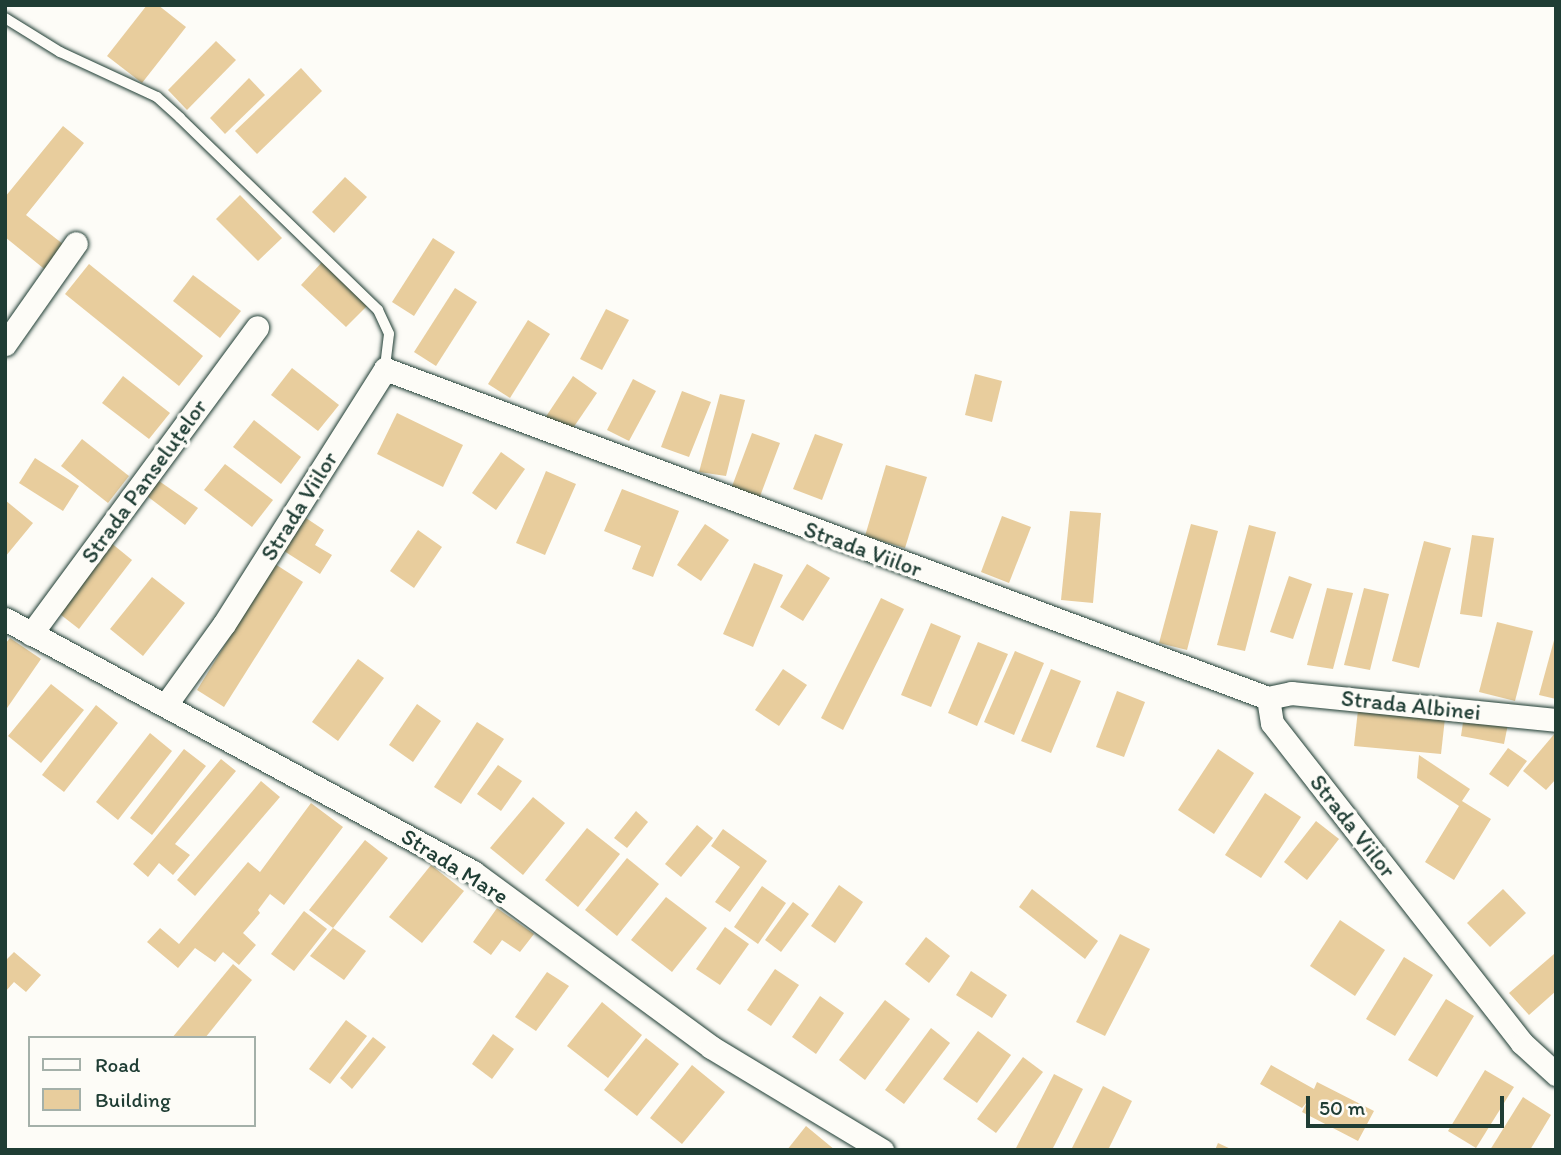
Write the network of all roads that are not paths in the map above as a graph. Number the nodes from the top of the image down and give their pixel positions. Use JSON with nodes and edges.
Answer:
{"nodes":[{"id":1,"x":5,"y":18,"type":"edge"},
{"id":2,"x":76,"y":243,"type":"dead end"},
{"id":3,"x":257,"y":327,"type":"dead end"},
{"id":4,"x":5,"y":344,"type":"edge"},
{"id":5,"x":385,"y":369,"type":"junction"},
{"id":6,"x":5,"y":619,"type":"edge"},
{"id":7,"x":31,"y":634,"type":"junction"},
{"id":8,"x":1268,"y":698,"type":"junction"},
{"id":9,"x":167,"y":703,"type":"junction"},
{"id":10,"x":1556,"y":720,"type":"edge"},
{"id":11,"x":1556,"y":1074,"type":"edge"},
{"id":12,"x":882,"y":1150,"type":"edge"}],
"edges":[{"from":1,"to":5,"type":"lane"},
{"from":2,"to":4,"type":"street"},
{"from":3,"to":7,"type":"street","name":"Strada Panseluțelor"},
{"from":5,"to":8,"type":"street","name":"Strada Viilor"},
{"from":5,"to":9,"type":"street","name":"Strada Viilor"},
{"from":6,"to":7,"type":"street","name":"Strada Mare"},
{"from":7,"to":9,"type":"street","name":"Strada Mare"},
{"from":8,"to":10,"type":"street","name":"Strada Albinei"},
{"from":8,"to":11,"type":"street","name":"Strada Viilor"},
{"from":9,"to":12,"type":"street","name":"Strada Mare"}]}
